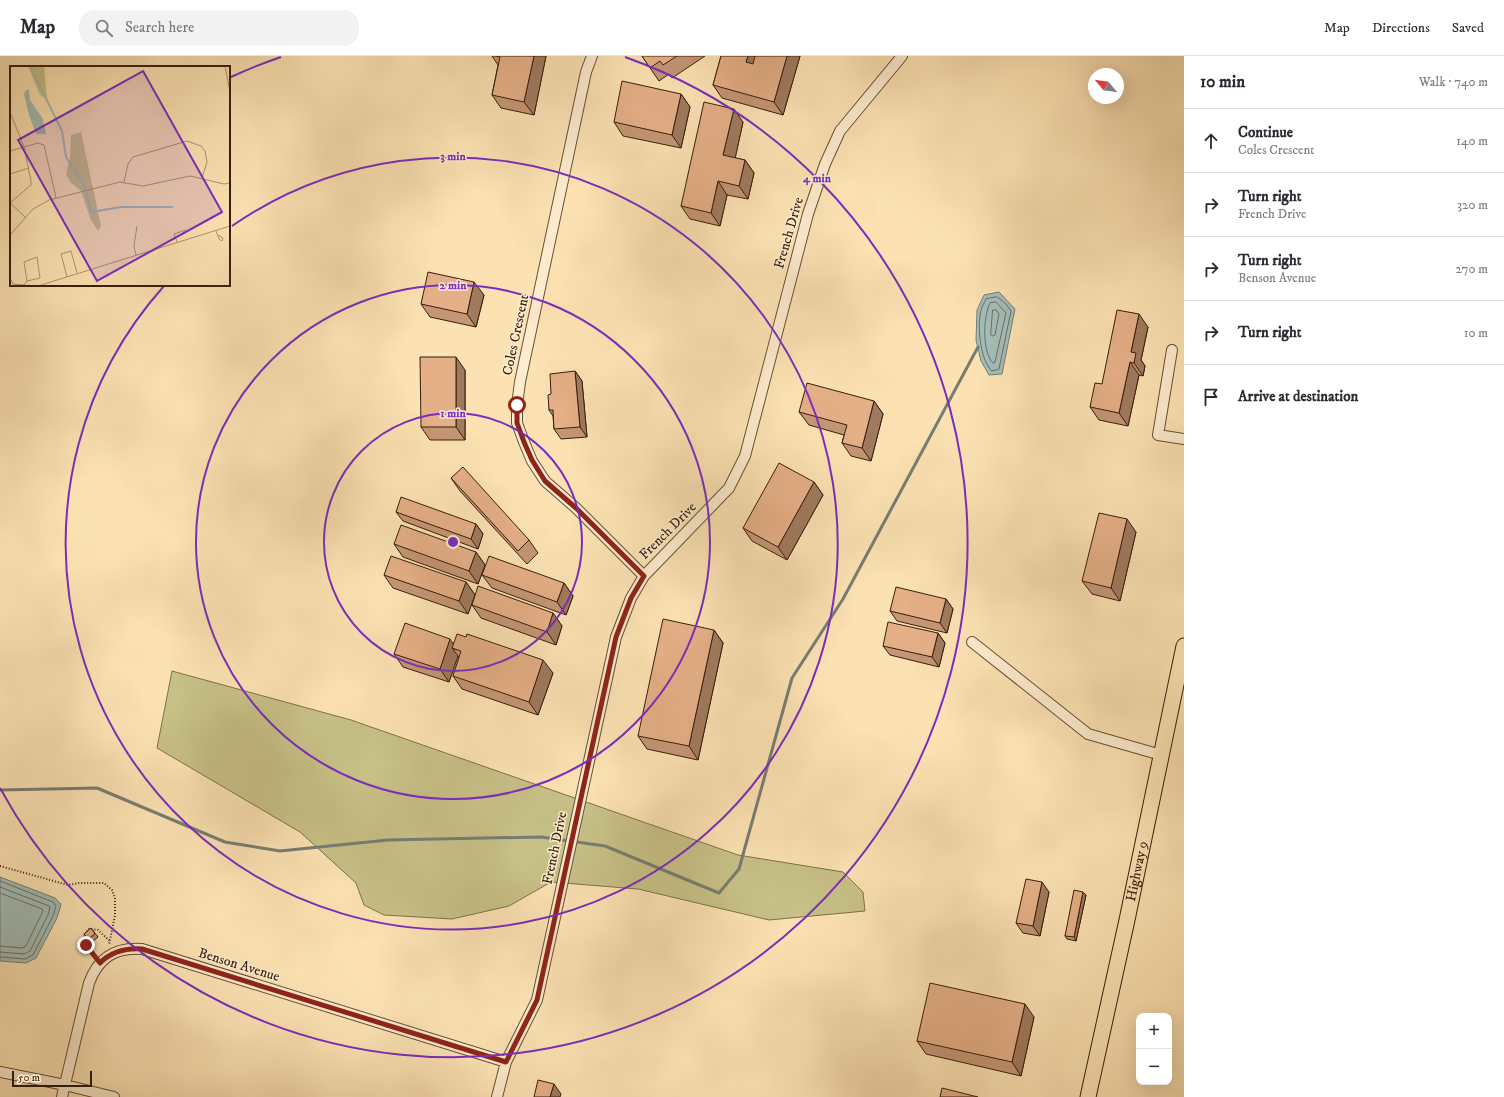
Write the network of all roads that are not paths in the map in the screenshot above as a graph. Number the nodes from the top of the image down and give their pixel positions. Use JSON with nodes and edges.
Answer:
{"nodes":[{"id":1,"x":592,"y":56,"type":"edge"},
{"id":2,"x":898,"y":57,"type":"edge"},
{"id":3,"x":1172,"y":350,"type":"dead end"},
{"id":4,"x":1184,"y":439,"type":"edge"},
{"id":5,"x":644,"y":576,"type":"junction"},
{"id":6,"x":972,"y":642,"type":"dead end"},
{"id":7,"x":1184,"y":646,"type":"edge"},
{"id":8,"x":1161,"y":755,"type":"junction"},
{"id":9,"x":506,"y":1062,"type":"junction"},
{"id":10,"x":0,"y":1072,"type":"edge"},
{"id":11,"x":65,"y":1085,"type":"junction"},
{"id":12,"x":62,"y":1097,"type":"edge"},
{"id":13,"x":114,"y":1097,"type":"edge"},
{"id":14,"x":497,"y":1097,"type":"edge"},
{"id":15,"x":1088,"y":1097,"type":"edge"}],
"edges":[{"from":1,"to":5,"type":"street","name":"Coles Crescent"},
{"from":2,"to":5,"type":"street","name":"French Drive"},
{"from":3,"to":4,"type":"street"},
{"from":5,"to":9,"type":"street","name":"French Drive"},
{"from":6,"to":8,"type":"street"},
{"from":7,"to":8,"type":"highway","name":"Highway 9"},
{"from":8,"to":15,"type":"highway","name":"Highway 9"},
{"from":9,"to":11,"type":"street","name":"Benson Avenue"},
{"from":9,"to":14,"type":"street","name":"French Drive"},
{"from":10,"to":11,"type":"street"},
{"from":11,"to":12,"type":"street","name":"Benson Avenue"},
{"from":11,"to":13,"type":"street"}]}
